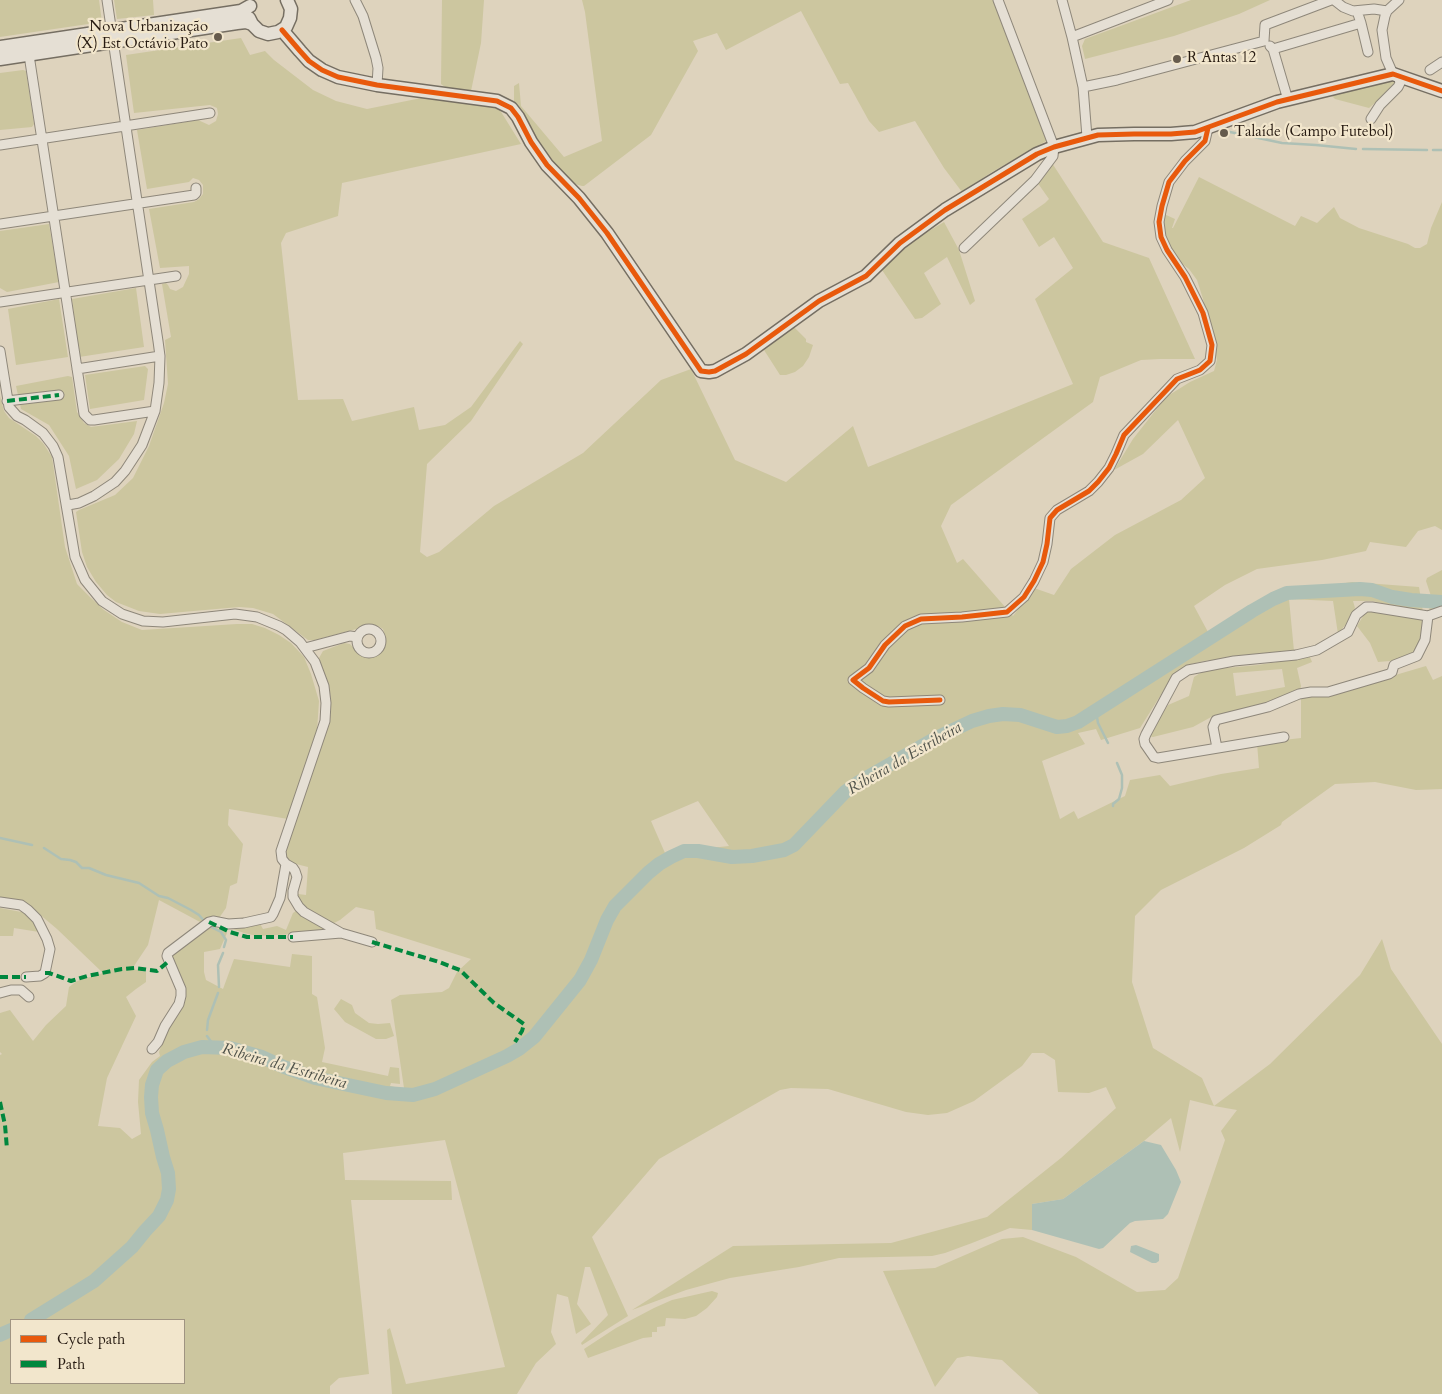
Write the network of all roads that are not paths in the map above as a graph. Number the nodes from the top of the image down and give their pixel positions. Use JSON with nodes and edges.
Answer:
{"nodes":[{"id":1,"x":107,"y":0,"type":"edge"},
{"id":2,"x":287,"y":0,"type":"edge"},
{"id":3,"x":355,"y":0,"type":"edge"},
{"id":4,"x":998,"y":0,"type":"edge"},
{"id":5,"x":1062,"y":0,"type":"edge"},
{"id":6,"x":1168,"y":0,"type":"edge"},
{"id":7,"x":1333,"y":0,"type":"edge"},
{"id":8,"x":1399,"y":0,"type":"edge"},
{"id":9,"x":252,"y":3,"type":"edge"},
{"id":10,"x":1149,"y":3,"type":"edge"},
{"id":11,"x":1357,"y":11,"type":"junction"},
{"id":12,"x":1387,"y":12,"type":"junction"},
{"id":13,"x":1361,"y":23,"type":"junction"},
{"id":14,"x":252,"y":24,"type":"junction"},
{"id":15,"x":282,"y":30,"type":"junction"},
{"id":16,"x":112,"y":36,"type":"junction"},
{"id":17,"x":1072,"y":37,"type":"junction"},
{"id":18,"x":1264,"y":41,"type":"junction"},
{"id":19,"x":0,"y":47,"type":"edge"},
{"id":20,"x":1273,"y":49,"type":"junction"},
{"id":21,"x":1368,"y":52,"type":"dead end"},
{"id":22,"x":29,"y":55,"type":"junction"},
{"id":23,"x":0,"y":59,"type":"edge"},
{"id":24,"x":1442,"y":62,"type":"edge"},
{"id":25,"x":1430,"y":70,"type":"dead end"},
{"id":26,"x":1395,"y":74,"type":"junction"},
{"id":27,"x":377,"y":84,"type":"junction"},
{"id":28,"x":1083,"y":87,"type":"junction"},
{"id":29,"x":1442,"y":91,"type":"edge"},
{"id":30,"x":1288,"y":100,"type":"junction"},
{"id":31,"x":210,"y":113,"type":"dead end"},
{"id":32,"x":1371,"y":119,"type":"dead end"},
{"id":33,"x":126,"y":126,"type":"junction"},
{"id":34,"x":1208,"y":128,"type":"junction"},
{"id":35,"x":1087,"y":137,"type":"junction"},
{"id":36,"x":43,"y":139,"type":"junction"},
{"id":37,"x":0,"y":145,"type":"edge"},
{"id":38,"x":1054,"y":147,"type":"junction"},
{"id":39,"x":196,"y":188,"type":"dead end"},
{"id":40,"x":138,"y":204,"type":"junction"},
{"id":41,"x":55,"y":216,"type":"junction"},
{"id":42,"x":0,"y":224,"type":"edge"},
{"id":43,"x":964,"y":248,"type":"dead end"},
{"id":44,"x":176,"y":276,"type":"dead end"},
{"id":45,"x":148,"y":280,"type":"junction"},
{"id":46,"x":66,"y":292,"type":"junction"},
{"id":47,"x":0,"y":302,"type":"edge"},
{"id":48,"x":0,"y":351,"type":"edge"},
{"id":49,"x":160,"y":356,"type":"junction"},
{"id":50,"x":77,"y":369,"type":"junction"},
{"id":51,"x":59,"y":395,"type":"dead end"},
{"id":52,"x":7,"y":401,"type":"junction"},
{"id":53,"x":155,"y":411,"type":"junction"},
{"id":54,"x":68,"y":505,"type":"junction"},
{"id":55,"x":1442,"y":611,"type":"edge"},
{"id":56,"x":1428,"y":616,"type":"junction"},
{"id":57,"x":357,"y":637,"type":"dead end"},
{"id":58,"x":305,"y":648,"type":"junction"},
{"id":59,"x":940,"y":700,"type":"dead end"},
{"id":60,"x":1284,"y":737,"type":"dead end"},
{"id":61,"x":1217,"y":748,"type":"junction"},
{"id":62,"x":286,"y":864,"type":"junction"},
{"id":63,"x":0,"y":902,"type":"edge"},
{"id":64,"x":341,"y":933,"type":"junction"},
{"id":65,"x":293,"y":937,"type":"dead end"},
{"id":66,"x":372,"y":942,"type":"dead end"},
{"id":67,"x":26,"y":977,"type":"dead end"},
{"id":68,"x":0,"y":993,"type":"edge"},
{"id":69,"x":29,"y":997,"type":"dead end"},
{"id":70,"x":152,"y":1049,"type":"dead end"}],
"edges":[{"from":1,"to":16,"type":"street"},
{"from":2,"to":15,"type":"street"},
{"from":3,"to":27,"type":"street"},
{"from":4,"to":38,"type":"street"},
{"from":5,"to":17,"type":"street"},
{"from":6,"to":10,"type":"street"},
{"from":7,"to":11,"type":"street"},
{"from":7,"to":18,"type":"street"},
{"from":8,"to":12,"type":"street"},
{"from":9,"to":14,"type":"street"},
{"from":9,"to":16,"type":"street"},
{"from":10,"to":17,"type":"street"},
{"from":11,"to":12,"type":"street"},
{"from":11,"to":13,"type":"street"},
{"from":12,"to":26,"type":"street"},
{"from":13,"to":20,"type":"street"},
{"from":13,"to":21,"type":"street"},
{"from":14,"to":15,"type":"street"},
{"from":14,"to":16,"type":"street"},
{"from":15,"to":27,"type":"street"},
{"from":16,"to":19,"type":"street"},
{"from":16,"to":22,"type":"street"},
{"from":16,"to":33,"type":"street"},
{"from":17,"to":28,"type":"street"},
{"from":18,"to":20,"type":"street"},
{"from":18,"to":28,"type":"street"},
{"from":20,"to":30,"type":"street"},
{"from":22,"to":23,"type":"street"},
{"from":22,"to":36,"type":"street"},
{"from":24,"to":25,"type":"street"},
{"from":26,"to":29,"type":"street"},
{"from":26,"to":30,"type":"street"},
{"from":26,"to":32,"type":"street"},
{"from":27,"to":38,"type":"street"},
{"from":28,"to":35,"type":"street"},
{"from":30,"to":34,"type":"street"},
{"from":31,"to":33,"type":"street"},
{"from":33,"to":36,"type":"street"},
{"from":33,"to":40,"type":"street"},
{"from":34,"to":35,"type":"street"},
{"from":34,"to":59,"type":"street"},
{"from":35,"to":38,"type":"street"},
{"from":36,"to":37,"type":"street"},
{"from":36,"to":41,"type":"street"},
{"from":38,"to":43,"type":"street"},
{"from":39,"to":40,"type":"street"},
{"from":40,"to":41,"type":"street"},
{"from":40,"to":45,"type":"street"},
{"from":41,"to":42,"type":"street"},
{"from":41,"to":46,"type":"street"},
{"from":44,"to":45,"type":"street"},
{"from":45,"to":46,"type":"street"},
{"from":45,"to":49,"type":"street"},
{"from":46,"to":47,"type":"street"},
{"from":46,"to":50,"type":"street"},
{"from":48,"to":52,"type":"street"},
{"from":49,"to":50,"type":"street"},
{"from":49,"to":53,"type":"street"},
{"from":50,"to":53,"type":"street"},
{"from":51,"to":52,"type":"street"},
{"from":52,"to":54,"type":"street"},
{"from":53,"to":54,"type":"street"},
{"from":54,"to":58,"type":"street"},
{"from":55,"to":56,"type":"street"},
{"from":56,"to":61,"type":"street"},
{"from":56,"to":61,"type":"street"},
{"from":57,"to":58,"type":"street"},
{"from":58,"to":62,"type":"street"},
{"from":60,"to":61,"type":"street"},
{"from":62,"to":64,"type":"street"},
{"from":62,"to":70,"type":"street"},
{"from":63,"to":67,"type":"street"},
{"from":64,"to":65,"type":"street"},
{"from":64,"to":66,"type":"street"},
{"from":68,"to":69,"type":"street"}]}
